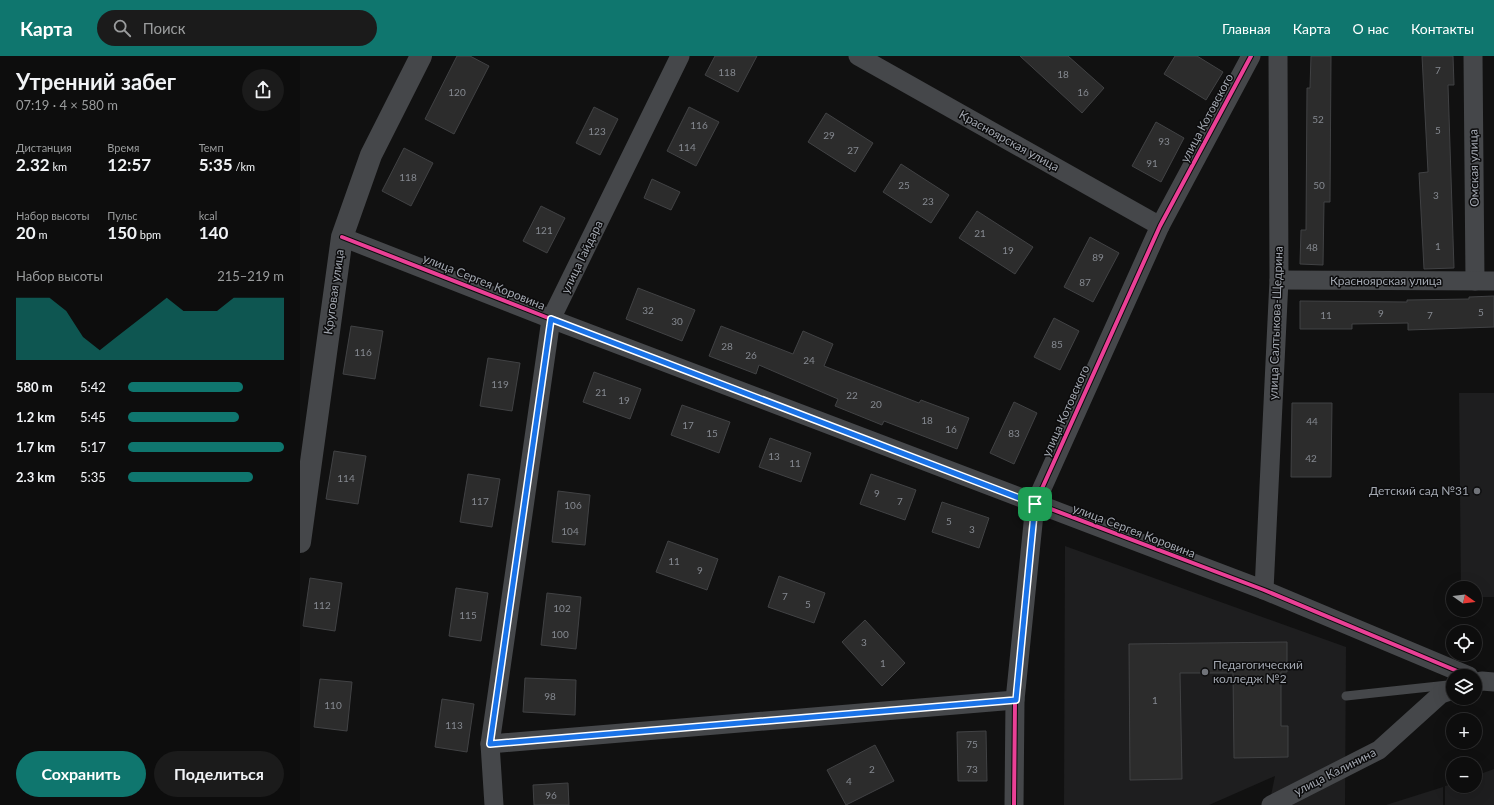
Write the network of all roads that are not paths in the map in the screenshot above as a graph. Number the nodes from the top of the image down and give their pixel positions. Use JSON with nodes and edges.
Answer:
{"nodes":[{"id":1,"x":421,"y":56,"type":"edge"},
{"id":2,"x":680,"y":56,"type":"edge"},
{"id":3,"x":858,"y":56,"type":"edge"},
{"id":4,"x":1251,"y":56,"type":"edge"},
{"id":5,"x":1278,"y":56,"type":"edge"},
{"id":6,"x":1473,"y":56,"type":"edge"},
{"id":7,"x":1160,"y":226,"type":"junction"},
{"id":8,"x":342,"y":236,"type":"junction"},
{"id":9,"x":1279,"y":280,"type":"junction"},
{"id":10,"x":1475,"y":281,"type":"junction"},
{"id":11,"x":1494,"y":281,"type":"edge"},
{"id":12,"x":551,"y":319,"type":"junction"},
{"id":13,"x":1035,"y":504,"type":"junction"},
{"id":14,"x":300,"y":542,"type":"edge"},
{"id":15,"x":1264,"y":590,"type":"junction"},
{"id":16,"x":1452,"y":669,"type":"edge"},
{"id":17,"x":1446,"y":685,"type":"edge"},
{"id":18,"x":1446,"y":692,"type":"edge"},
{"id":19,"x":1346,"y":696,"type":"dead end"},
{"id":20,"x":1016,"y":700,"type":"junction"},
{"id":21,"x":490,"y":744,"type":"junction"},
{"id":22,"x":494,"y":805,"type":"edge"},
{"id":23,"x":1014,"y":805,"type":"edge"},
{"id":24,"x":1271,"y":805,"type":"edge"}],
"edges":[{"from":1,"to":8,"type":"street","name":"Круговая улица"},
{"from":2,"to":12,"type":"street","name":"улица Гайдара"},
{"from":3,"to":7,"type":"street","name":"Красноярская улица"},
{"from":4,"to":7,"type":"street","name":"улица Котовского"},
{"from":5,"to":9,"type":"street","name":"улица Салтыкова-Щедрина"},
{"from":6,"to":10,"type":"street","name":"Омская улица"},
{"from":7,"to":13,"type":"street","name":"улица Котовского"},
{"from":8,"to":12,"type":"street","name":"улица Сергея Коровина"},
{"from":8,"to":14,"type":"street","name":"Круговая улица"},
{"from":9,"to":10,"type":"street","name":"Красноярская улица"},
{"from":9,"to":15,"type":"street","name":"улица Салтыкова-Щедрина"},
{"from":10,"to":11,"type":"street","name":"Красноярская улица"},
{"from":12,"to":13,"type":"street","name":"улица Сергея Коровина"},
{"from":12,"to":21,"type":"street","name":"улица Гайдара"},
{"from":13,"to":15,"type":"street","name":"улица Сергея Коровина"},
{"from":13,"to":20,"type":"street","name":"улица Котовского"},
{"from":15,"to":16,"type":"street","name":"улица Сергея Коровина"},
{"from":17,"to":19,"type":"lane"},
{"from":18,"to":24,"type":"street","name":"улица Калинина"},
{"from":20,"to":21,"type":"street"},
{"from":20,"to":23,"type":"street","name":"улица Котовского"},
{"from":21,"to":22,"type":"street","name":"улица Гайдара"}]}
